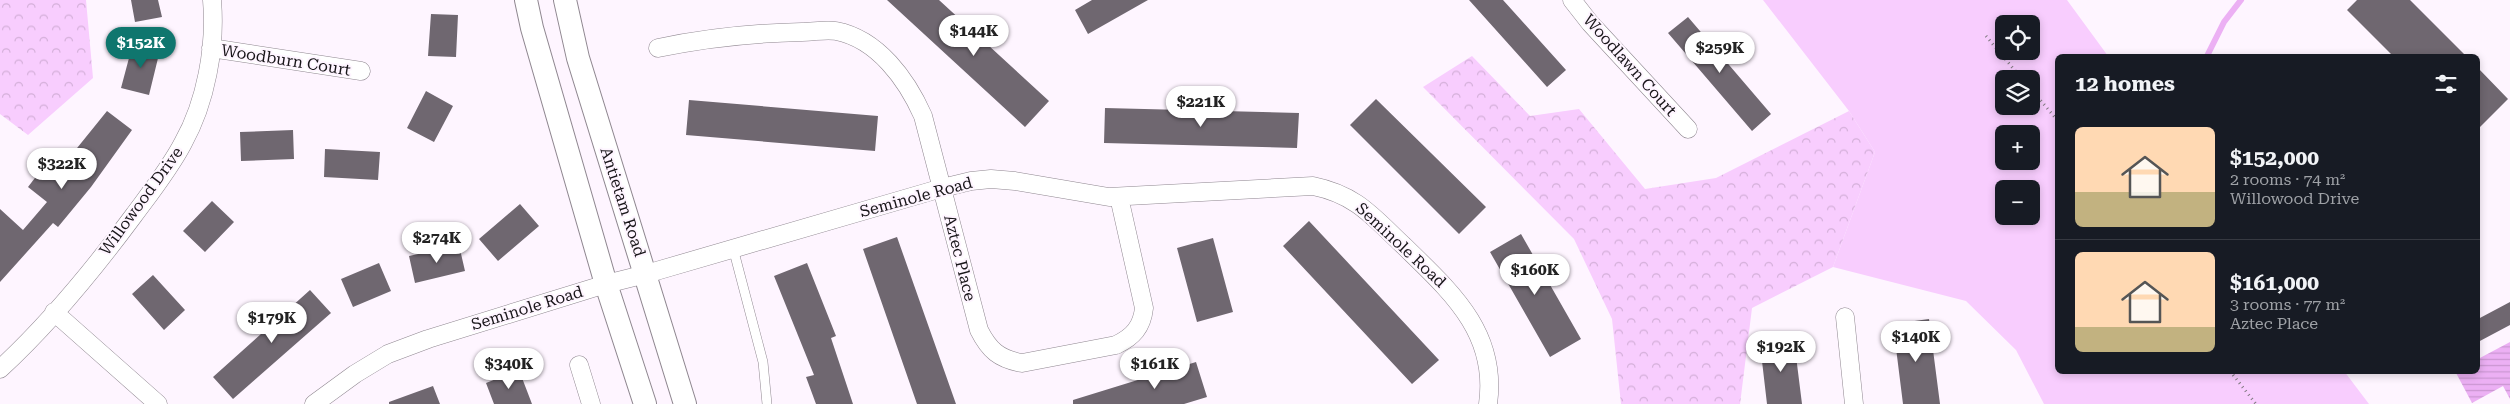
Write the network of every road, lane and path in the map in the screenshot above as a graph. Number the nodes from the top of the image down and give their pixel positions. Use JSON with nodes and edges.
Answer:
{"nodes":[{"id":1,"x":212,"y":0,"type":"edge"},
{"id":2,"x":526,"y":0,"type":"edge"},
{"id":3,"x":564,"y":0,"type":"edge"},
{"id":4,"x":1572,"y":0,"type":"edge"},
{"id":5,"x":1986,"y":36,"type":"dead end"},
{"id":6,"x":211,"y":48,"type":"junction"},
{"id":7,"x":658,"y":48,"type":"dead end"},
{"id":8,"x":2014,"y":70,"type":"edge"},
{"id":9,"x":361,"y":71,"type":"dead end"},
{"id":10,"x":2040,"y":100,"type":"edge"},
{"id":11,"x":2055,"y":118,"type":"edge"},
{"id":12,"x":1688,"y":129,"type":"dead end"},
{"id":13,"x":942,"y":188,"type":"junction"},
{"id":14,"x":1119,"y":197,"type":"junction"},
{"id":15,"x":733,"y":248,"type":"junction"},
{"id":16,"x":646,"y":274,"type":"junction"},
{"id":17,"x":606,"y":284,"type":"junction"},
{"id":18,"x":54,"y":312,"type":"junction"},
{"id":19,"x":1845,"y":317,"type":"dead end"},
{"id":20,"x":579,"y":365,"type":"dead end"},
{"id":21,"x":0,"y":368,"type":"edge"},
{"id":22,"x":2232,"y":374,"type":"edge"},
{"id":23,"x":327,"y":400,"type":"edge"},
{"id":24,"x":158,"y":404,"type":"edge"},
{"id":25,"x":591,"y":404,"type":"edge"},
{"id":26,"x":645,"y":404,"type":"edge"},
{"id":27,"x":685,"y":404,"type":"edge"},
{"id":28,"x":767,"y":404,"type":"edge"},
{"id":29,"x":1488,"y":404,"type":"edge"},
{"id":30,"x":1854,"y":404,"type":"edge"},
{"id":31,"x":2256,"y":404,"type":"edge"}],
"edges":[{"from":1,"to":6,"type":"street","name":"Willowood Drive"},
{"from":2,"to":17,"type":"street"},
{"from":3,"to":16,"type":"street","name":"Antietam Road"},
{"from":4,"to":12,"type":"street","name":"Woodlawn Court"},
{"from":5,"to":8,"type":"path"},
{"from":6,"to":9,"type":"street","name":"Woodburn Court"},
{"from":6,"to":18,"type":"street","name":"Willowood Drive"},
{"from":7,"to":13,"type":"street","name":"Aztec Place"},
{"from":10,"to":11,"type":"path"},
{"from":13,"to":14,"type":"street","name":"Seminole Road"},
{"from":13,"to":14,"type":"street","name":"Aztec Place"},
{"from":13,"to":15,"type":"street","name":"Seminole Road"},
{"from":14,"to":29,"type":"street","name":"Seminole Road"},
{"from":15,"to":16,"type":"street","name":"Seminole Road"},
{"from":15,"to":28,"type":"lane"},
{"from":16,"to":17,"type":"street","name":"Seminole Road"},
{"from":16,"to":27,"type":"street","name":"Antietam Road"},
{"from":17,"to":23,"type":"street","name":"Seminole Road"},
{"from":17,"to":26,"type":"street"},
{"from":18,"to":21,"type":"street","name":"Willowood Drive"},
{"from":18,"to":24,"type":"street"},
{"from":19,"to":30,"type":"street"},
{"from":20,"to":25,"type":"street"},
{"from":22,"to":31,"type":"path"}]}
